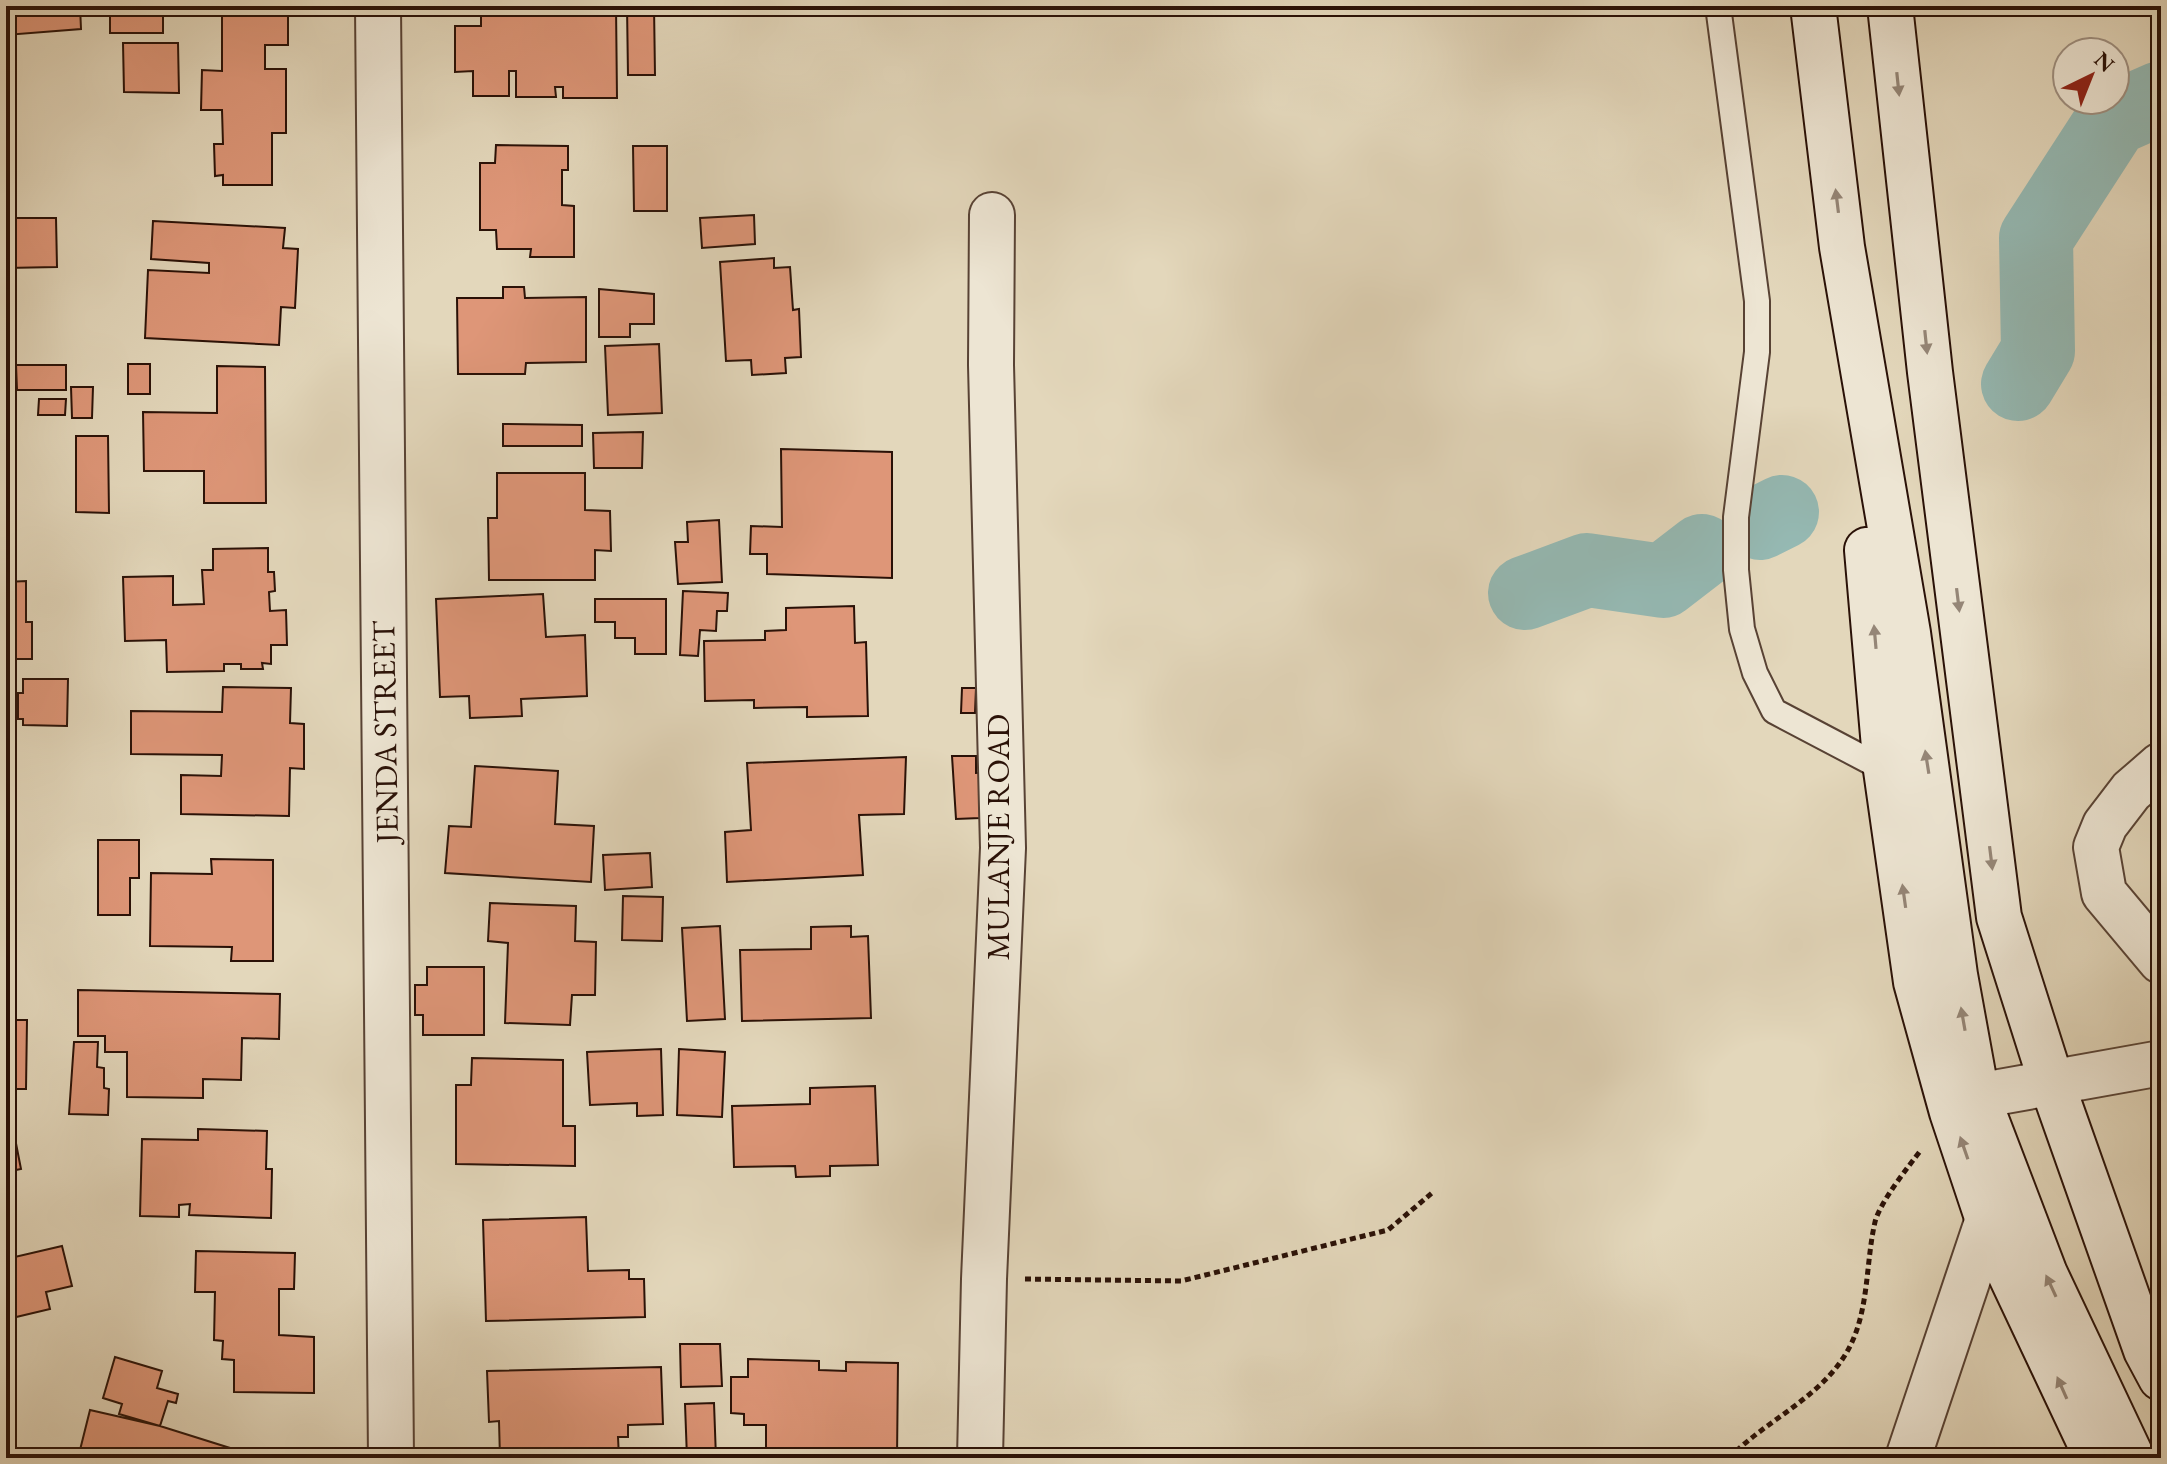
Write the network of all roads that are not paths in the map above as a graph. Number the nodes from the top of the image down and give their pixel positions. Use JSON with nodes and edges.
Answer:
{"nodes":[{"id":1,"x":378,"y":6,"type":"edge"},
{"id":2,"x":1718,"y":6,"type":"edge"},
{"id":3,"x":1813,"y":6,"type":"edge"},
{"id":4,"x":1890,"y":6,"type":"edge"},
{"id":5,"x":992,"y":215,"type":"dead end"},
{"id":6,"x":1842,"y":247,"type":"junction"},
{"id":7,"x":2161,"y":765,"type":"edge"},
{"id":8,"x":1886,"y":770,"type":"junction"},
{"id":9,"x":2161,"y":961,"type":"edge"},
{"id":10,"x":2161,"y":1063,"type":"edge"},
{"id":11,"x":2052,"y":1084,"type":"junction"},
{"id":12,"x":1964,"y":1104,"type":"junction"},
{"id":13,"x":1988,"y":1219,"type":"junction"},
{"id":14,"x":2161,"y":1378,"type":"edge"},
{"id":15,"x":391,"y":1458,"type":"edge"},
{"id":16,"x":980,"y":1458,"type":"edge"},
{"id":17,"x":1908,"y":1458,"type":"edge"},
{"id":18,"x":2097,"y":1458,"type":"edge"},
{"id":19,"x":2132,"y":1458,"type":"edge"}],
"edges":[{"from":1,"to":15,"type":"main road","name":"JENDA STREET"},
{"from":2,"to":8,"type":"lane"},
{"from":6,"to":3,"type":"main road","one_way":true},
{"from":4,"to":11,"type":"main road","one_way":true},
{"from":5,"to":16,"type":"main road","name":"MULANJE ROAD"},
{"from":8,"to":6,"type":"main road","one_way":true},
{"from":12,"to":6,"type":"main road","one_way":true},
{"from":7,"to":9,"type":"main road"},
{"from":12,"to":8,"type":"main road","one_way":true},
{"from":10,"to":11,"type":"main road"},
{"from":11,"to":12,"type":"main road"},
{"from":11,"to":14,"type":"main road"},
{"from":13,"to":12,"type":"main road","one_way":true},
{"from":19,"to":12,"type":"main road","one_way":true},
{"from":13,"to":17,"type":"main road"},
{"from":18,"to":13,"type":"main road","one_way":true}]}
